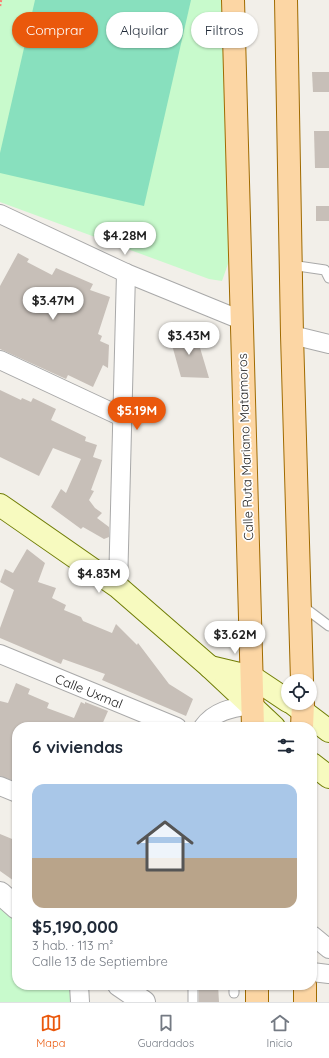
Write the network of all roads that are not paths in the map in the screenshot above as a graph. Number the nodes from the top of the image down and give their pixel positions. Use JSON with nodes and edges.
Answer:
{"nodes":[{"id":1,"x":233,"y":0,"type":"edge"},
{"id":2,"x":286,"y":0,"type":"edge"},
{"id":3,"x":0,"y":214,"type":"edge"},
{"id":4,"x":291,"y":265,"type":"junction"},
{"id":5,"x":126,"y":274,"type":"junction"},
{"id":6,"x":329,"y":278,"type":"edge"},
{"id":7,"x":241,"y":320,"type":"junction"},
{"id":8,"x":292,"y":335,"type":"junction"},
{"id":9,"x":329,"y":344,"type":"edge"},
{"id":10,"x":0,"y":360,"type":"edge"},
{"id":11,"x":122,"y":417,"type":"junction"},
{"id":12,"x":0,"y":505,"type":"edge"},
{"id":13,"x":118,"y":587,"type":"junction"},
{"id":14,"x":300,"y":604,"type":"junction"},
{"id":15,"x":329,"y":626,"type":"edge"},
{"id":16,"x":0,"y":654,"type":"edge"},
{"id":17,"x":210,"y":666,"type":"junction"},
{"id":18,"x":302,"y":674,"type":"edge"},
{"id":19,"x":252,"y":677,"type":"junction"},
{"id":20,"x":281,"y":697,"type":"edge"},
{"id":21,"x":252,"y":705,"type":"junction"},
{"id":22,"x":299,"y":710,"type":"edge"},
{"id":23,"x":165,"y":722,"type":"edge"},
{"id":24,"x":208,"y":722,"type":"edge"},
{"id":25,"x":253,"y":722,"type":"edge"},
{"id":26,"x":269,"y":722,"type":"edge"},
{"id":27,"x":316,"y":722,"type":"edge"},
{"id":28,"x":317,"y":722,"type":"edge"},
{"id":29,"x":329,"y":731,"type":"edge"},
{"id":30,"x":317,"y":768,"type":"edge"},
{"id":31,"x":329,"y":777,"type":"edge"},
{"id":32,"x":0,"y":786,"type":"edge"},
{"id":33,"x":12,"y":791,"type":"edge"},
{"id":34,"x":0,"y":894,"type":"edge"},
{"id":35,"x":12,"y":904,"type":"edge"},
{"id":36,"x":317,"y":939,"type":"edge"},
{"id":37,"x":329,"y":949,"type":"edge"},
{"id":38,"x":317,"y":973,"type":"edge"},
{"id":39,"x":329,"y":974,"type":"edge"},
{"id":40,"x":79,"y":990,"type":"edge"},
{"id":41,"x":126,"y":990,"type":"edge"},
{"id":42,"x":193,"y":990,"type":"edge"},
{"id":43,"x":257,"y":990,"type":"edge"},
{"id":44,"x":305,"y":990,"type":"edge"},
{"id":45,"x":80,"y":1002,"type":"edge"},
{"id":46,"x":144,"y":1002,"type":"edge"},
{"id":47,"x":193,"y":1002,"type":"edge"},
{"id":48,"x":257,"y":1002,"type":"edge"},
{"id":49,"x":305,"y":1002,"type":"edge"}],
"edges":[{"from":1,"to":7,"type":"main road","name":"Calle Ruta Mariano Matamoros"},
{"from":2,"to":4,"type":"main road"},
{"from":3,"to":5,"type":"street"},
{"from":4,"to":6,"type":"lane"},
{"from":4,"to":8,"type":"main road"},
{"from":5,"to":7,"type":"street"},
{"from":5,"to":11,"type":"street"},
{"from":7,"to":19,"type":"main road","name":"Calle Ruta Mariano Matamoros"},
{"from":8,"to":9,"type":"street"},
{"from":8,"to":14,"type":"main road"},
{"from":10,"to":11,"type":"street"},
{"from":11,"to":13,"type":"street"},
{"from":12,"to":13,"type":"main road"},
{"from":13,"to":17,"type":"main road"},
{"from":14,"to":15,"type":"lane"},
{"from":14,"to":18,"type":"main road"},
{"from":16,"to":23,"type":"street","name":"Calle Uxmal"},
{"from":17,"to":19,"type":"main road"},
{"from":17,"to":21,"type":"main road"},
{"from":19,"to":20,"type":"main road"},
{"from":19,"to":21,"type":"main road","name":"Calle Ruta Mariano Matamoros"},
{"from":21,"to":24,"type":"street"},
{"from":21,"to":25,"type":"main road","name":"Calle Ruta Mariano Matamoros"},
{"from":21,"to":26,"type":"main road"},
{"from":22,"to":27,"type":"main road"},
{"from":28,"to":29,"type":"main road"},
{"from":30,"to":31,"type":"main road"},
{"from":32,"to":33,"type":"street"},
{"from":34,"to":35,"type":"street"},
{"from":36,"to":37,"type":"street"},
{"from":38,"to":39,"type":"street"},
{"from":40,"to":45,"type":"street"},
{"from":41,"to":46,"type":"street"},
{"from":42,"to":47,"type":"lane"},
{"from":43,"to":48,"type":"main road"},
{"from":44,"to":49,"type":"main road"}]}
